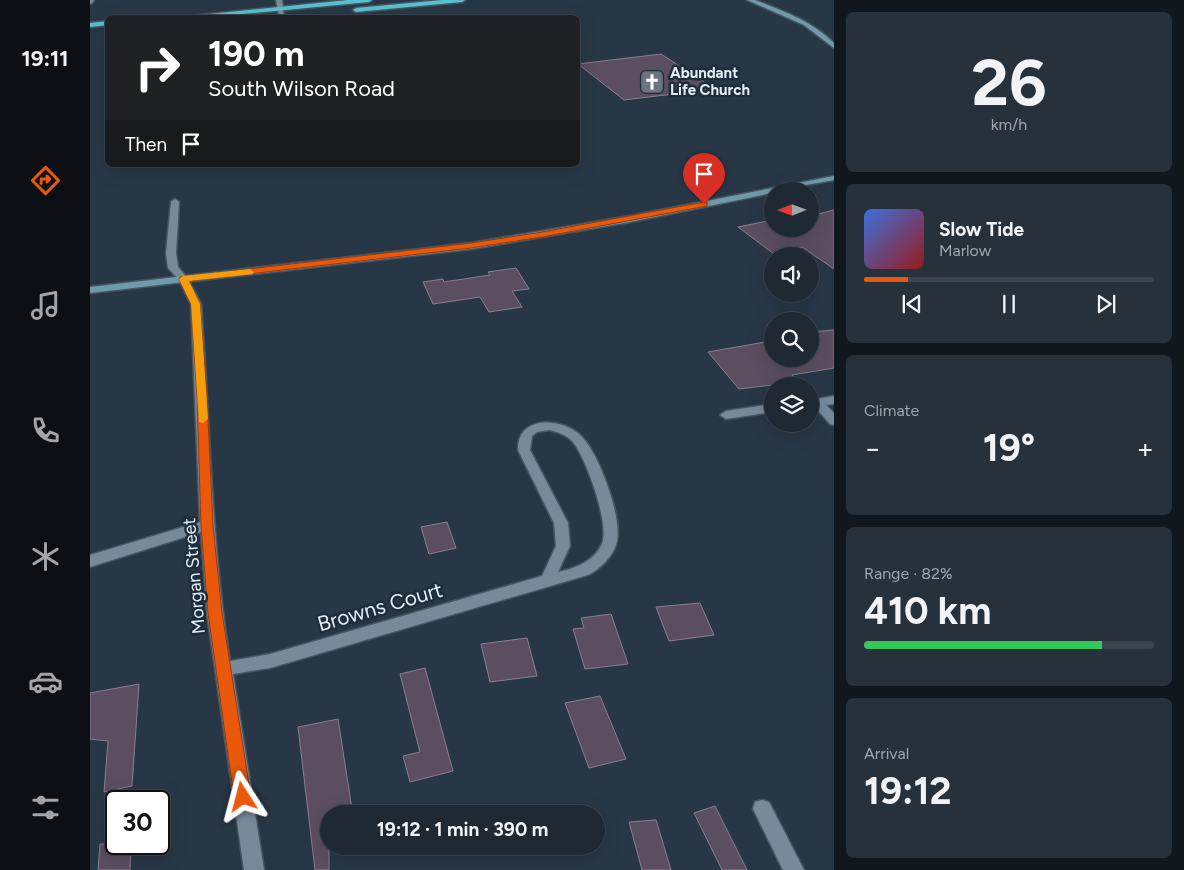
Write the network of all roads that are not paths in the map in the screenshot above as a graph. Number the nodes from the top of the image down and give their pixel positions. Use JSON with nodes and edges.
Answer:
{"nodes":[{"id":1,"x":279,"y":0,"type":"edge"},
{"id":2,"x":369,"y":0,"type":"edge"},
{"id":3,"x":462,"y":0,"type":"edge"},
{"id":4,"x":750,"y":0,"type":"edge"},
{"id":5,"x":281,"y":8,"type":"junction"},
{"id":6,"x":349,"y":10,"type":"dead end"},
{"id":7,"x":205,"y":15,"type":"edge"},
{"id":8,"x":279,"y":15,"type":"edge"},
{"id":9,"x":105,"y":23,"type":"edge"},
{"id":10,"x":90,"y":25,"type":"edge"},
{"id":11,"x":834,"y":46,"type":"edge"},
{"id":12,"x":834,"y":178,"type":"edge"},
{"id":13,"x":175,"y":202,"type":"dead end"},
{"id":14,"x":183,"y":279,"type":"junction"},
{"id":15,"x":90,"y":290,"type":"edge"},
{"id":16,"x":834,"y":400,"type":"edge"},
{"id":17,"x":819,"y":402,"type":"edge"},
{"id":18,"x":819,"y":407,"type":"edge"},
{"id":19,"x":764,"y":409,"type":"edge"},
{"id":20,"x":726,"y":414,"type":"dead end"},
{"id":21,"x":834,"y":421,"type":"edge"},
{"id":22,"x":207,"y":526,"type":"junction"},
{"id":23,"x":90,"y":561,"type":"edge"},
{"id":24,"x":547,"y":580,"type":"junction"},
{"id":25,"x":223,"y":669,"type":"junction"},
{"id":26,"x":762,"y":809,"type":"dead end"},
{"id":27,"x":254,"y":870,"type":"edge"},
{"id":28,"x":794,"y":870,"type":"edge"}],
"edges":[{"from":1,"to":5,"type":"street"},
{"from":2,"to":5,"type":"highway"},
{"from":3,"to":6,"type":"highway"},
{"from":4,"to":11,"type":"main road"},
{"from":5,"to":7,"type":"highway"},
{"from":5,"to":8,"type":"street"},
{"from":9,"to":10,"type":"highway"},
{"from":12,"to":14,"type":"main road"},
{"from":13,"to":14,"type":"street","name":"Morgan Street"},
{"from":14,"to":15,"type":"main road"},
{"from":14,"to":22,"type":"street","name":"Morgan Street"},
{"from":16,"to":17,"type":"street"},
{"from":18,"to":21,"type":"street"},
{"from":19,"to":20,"type":"street"},
{"from":22,"to":23,"type":"street"},
{"from":22,"to":25,"type":"street","name":"Morgan Street"},
{"from":24,"to":24,"type":"street","name":"Browns Court"},
{"from":24,"to":25,"type":"street","name":"Browns Court"},
{"from":25,"to":27,"type":"street","name":"Morgan Street"},
{"from":26,"to":28,"type":"street"}]}
